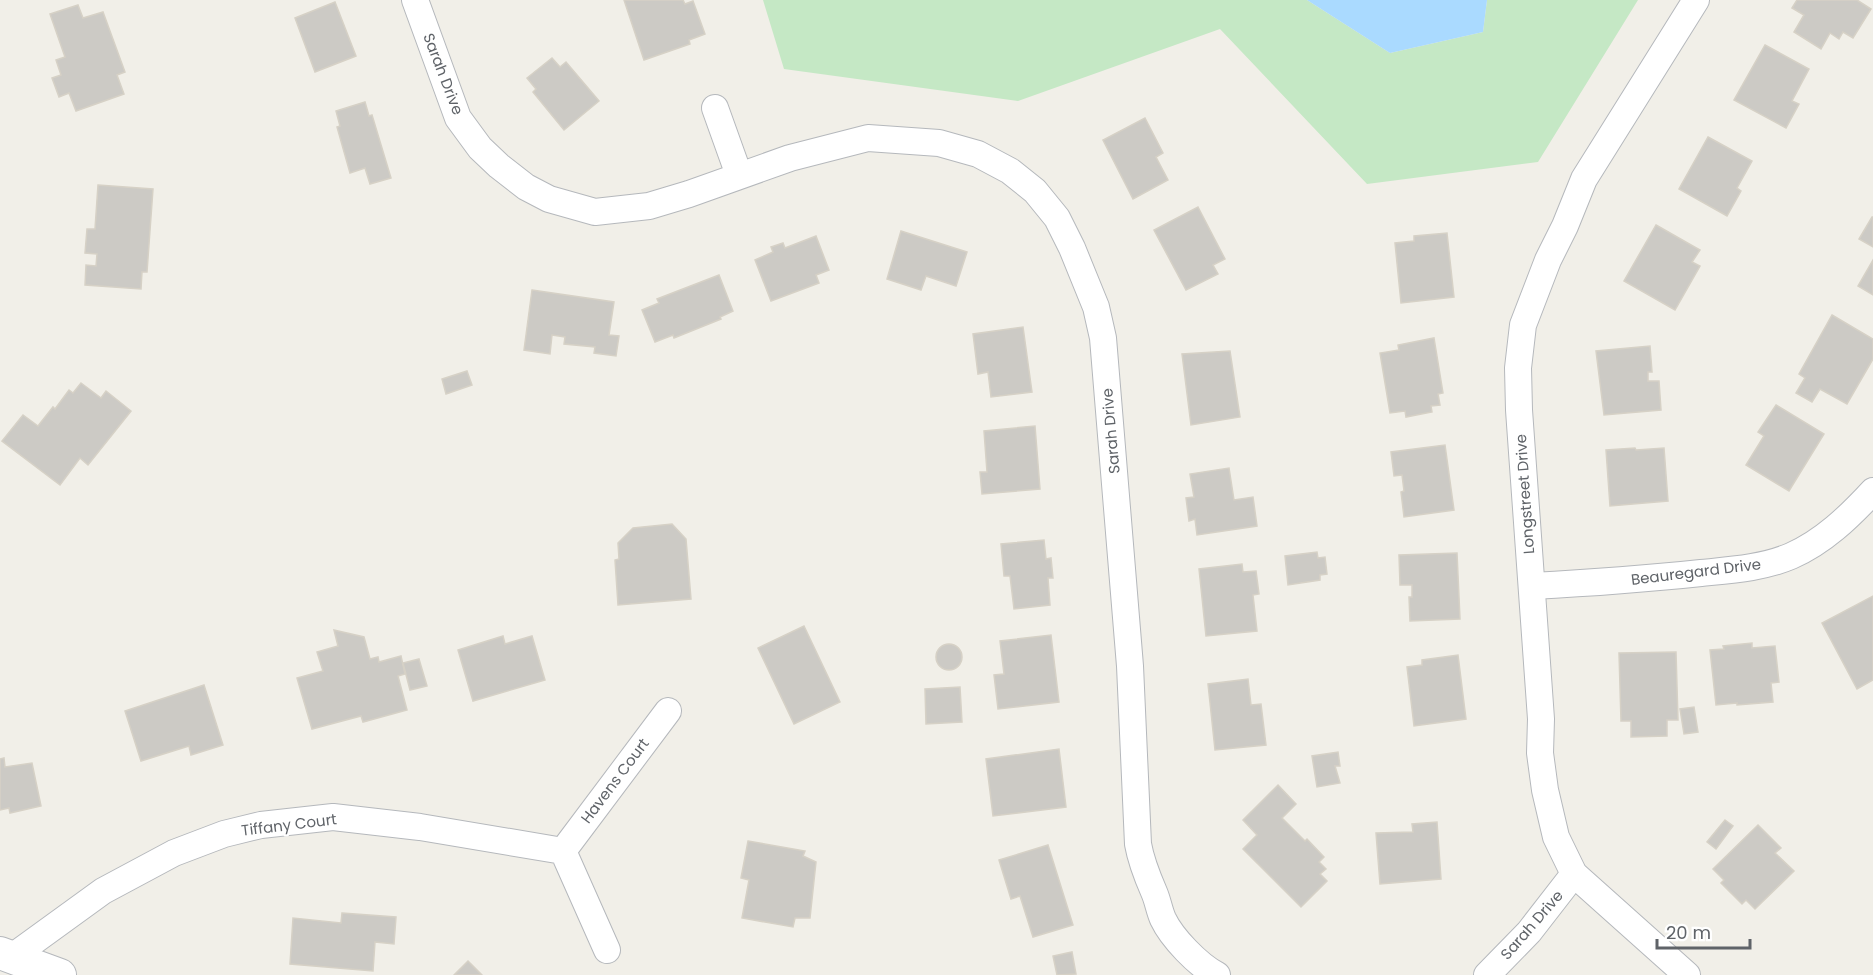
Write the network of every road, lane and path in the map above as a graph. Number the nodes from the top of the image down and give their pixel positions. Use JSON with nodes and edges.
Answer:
{"nodes":[{"id":1,"x":415,"y":0,"type":"edge"},
{"id":2,"x":1696,"y":0,"type":"edge"},
{"id":3,"x":715,"y":108,"type":"dead end"},
{"id":4,"x":739,"y":175,"type":"junction"},
{"id":5,"x":1873,"y":491,"type":"edge"},
{"id":6,"x":1532,"y":586,"type":"junction"},
{"id":7,"x":668,"y":711,"type":"dead end"},
{"id":8,"x":563,"y":851,"type":"junction"},
{"id":9,"x":1574,"y":874,"type":"junction"},
{"id":10,"x":607,"y":950,"type":"dead end"},
{"id":11,"x":6,"y":955,"type":"edge"},
{"id":12,"x":1207,"y":973,"type":"edge"},
{"id":13,"x":60,"y":975,"type":"edge"},
{"id":14,"x":1487,"y":975,"type":"edge"},
{"id":15,"x":1687,"y":975,"type":"edge"}],
"edges":[{"from":1,"to":4,"type":"street","name":"Sarah Drive"},
{"from":2,"to":6,"type":"street","name":"Longstreet Drive"},
{"from":3,"to":4,"type":"street"},
{"from":4,"to":12,"type":"street","name":"Sarah Drive"},
{"from":5,"to":6,"type":"street","name":"Beauregard Drive"},
{"from":6,"to":9,"type":"street","name":"Longstreet Drive"},
{"from":7,"to":8,"type":"street","name":"Havens Court"},
{"from":8,"to":10,"type":"street"},
{"from":8,"to":11,"type":"street","name":"Tiffany Court"},
{"from":9,"to":14,"type":"street","name":"Sarah Drive"},
{"from":9,"to":15,"type":"street","name":"Longstreet Drive"},
{"from":11,"to":13,"type":"street"}]}
